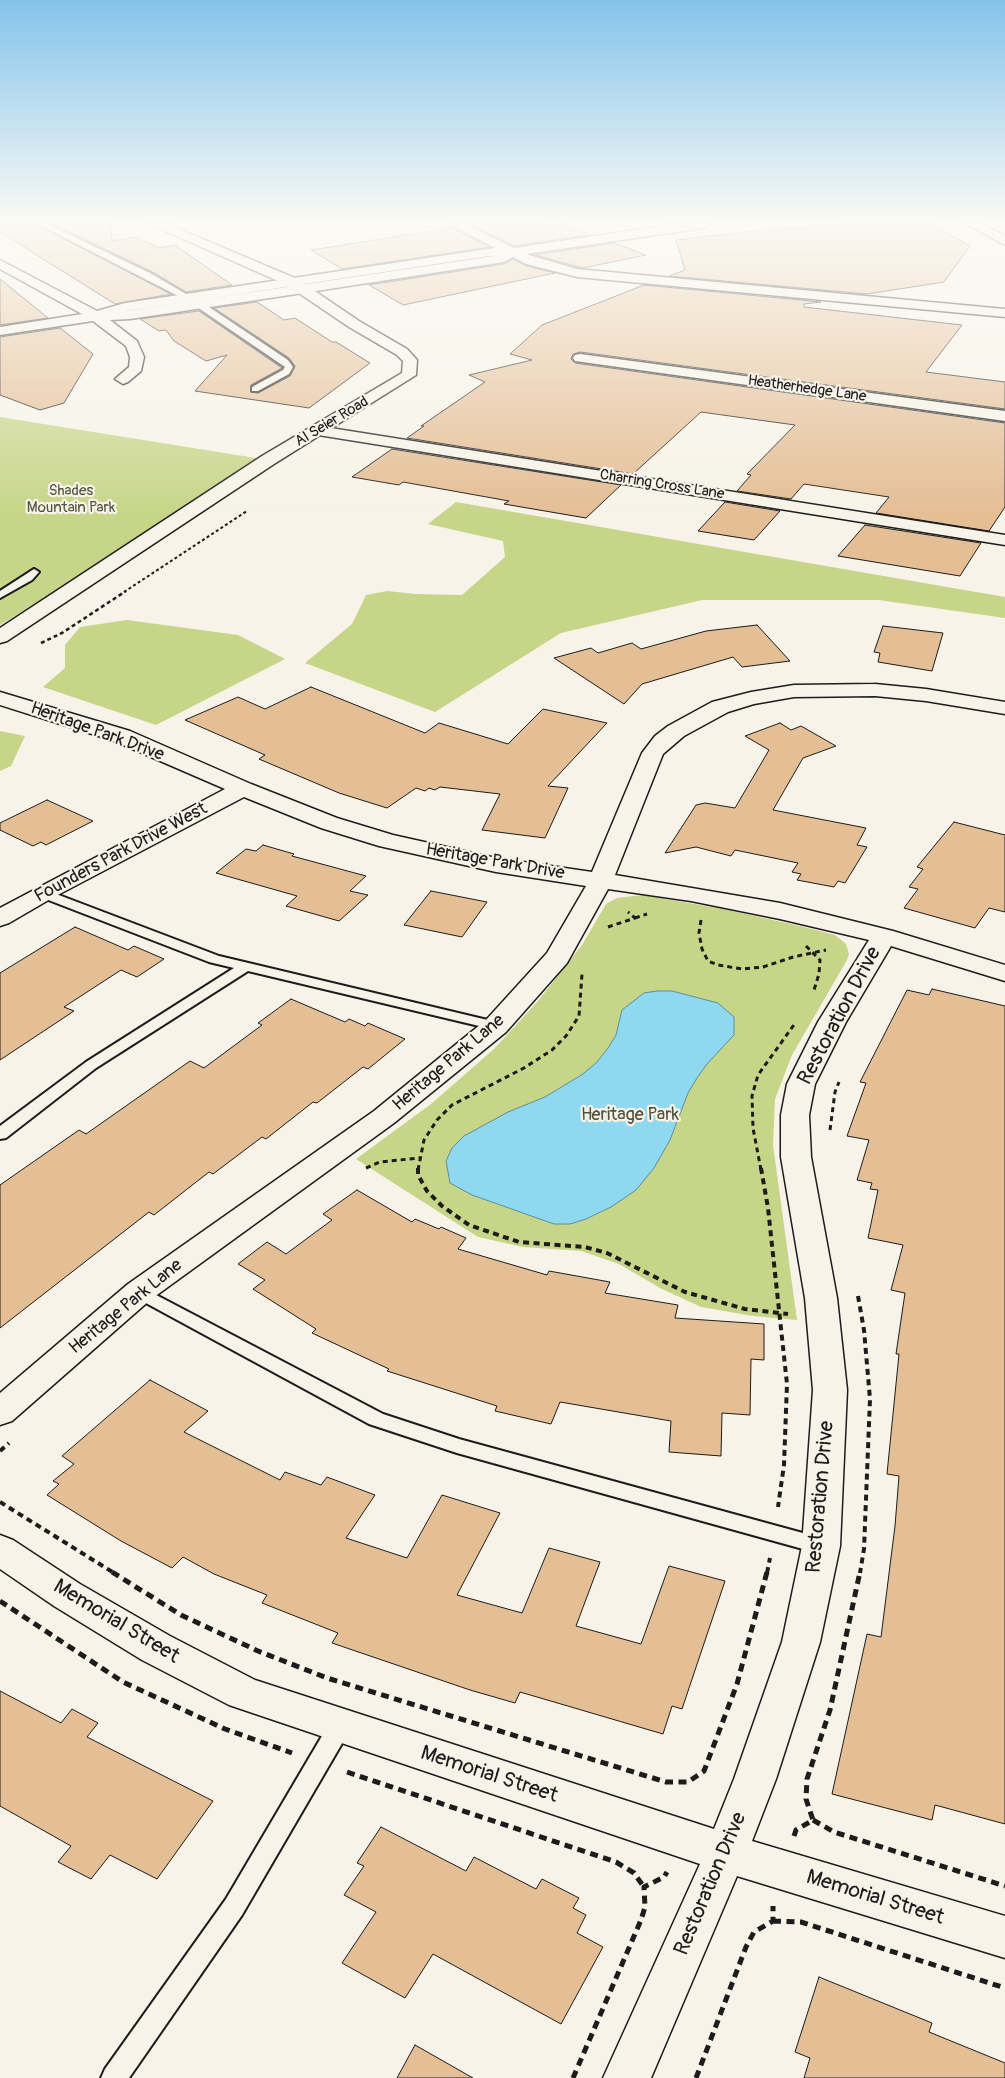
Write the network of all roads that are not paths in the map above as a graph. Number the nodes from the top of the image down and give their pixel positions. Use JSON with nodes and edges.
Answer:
{"nodes":[{"id":1,"x":64,"y":321,"type":"edge"},
{"id":2,"x":102,"y":321,"type":"edge"},
{"id":3,"x":224,"y":321,"type":"edge"},
{"id":4,"x":354,"y":321,"type":"edge"},
{"id":5,"x":0,"y":331,"type":"edge"},
{"id":6,"x":580,"y":358,"type":"dead end"},
{"id":7,"x":123,"y":379,"type":"dead end"},
{"id":8,"x":255,"y":389,"type":"dead end"},
{"id":9,"x":1005,"y":416,"type":"edge"},
{"id":10,"x":318,"y":430,"type":"junction"},
{"id":11,"x":1005,"y":540,"type":"edge"},
{"id":12,"x":34,"y":572,"type":"dead end"},
{"id":13,"x":0,"y":595,"type":"edge"},
{"id":14,"x":0,"y":637,"type":"edge"},
{"id":15,"x":0,"y":698,"type":"edge"},
{"id":16,"x":1005,"y":708,"type":"edge"},
{"id":17,"x":243,"y":789,"type":"junction"},
{"id":18,"x":597,"y":887,"type":"junction"},
{"id":19,"x":43,"y":893,"type":"junction"},
{"id":20,"x":0,"y":918,"type":"edge"},
{"id":21,"x":884,"y":936,"type":"junction"},
{"id":22,"x":244,"y":968,"type":"junction"},
{"id":23,"x":1005,"y":973,"type":"edge"},
{"id":24,"x":496,"y":1026,"type":"junction"},
{"id":25,"x":0,"y":1134,"type":"edge"},
{"id":26,"x":139,"y":1292,"type":"junction"},
{"id":27,"x":0,"y":1412,"type":"edge"},
{"id":28,"x":821,"y":1546,"type":"junction"},
{"id":29,"x":0,"y":1550,"type":"edge"},
{"id":30,"x":340,"y":1726,"type":"junction"},
{"id":31,"x":726,"y":1853,"type":"junction"},
{"id":32,"x":1005,"y":1937,"type":"edge"},
{"id":33,"x":114,"y":2078,"type":"edge"},
{"id":34,"x":627,"y":2078,"type":"edge"}],
"edges":[{"from":1,"to":5,"type":"street"},
{"from":2,"to":7,"type":"street"},
{"from":3,"to":8,"type":"lane"},
{"from":4,"to":10,"type":"street","name":"Al Seier Road"},
{"from":6,"to":9,"type":"street","name":"Heatherhedge Lane"},
{"from":10,"to":11,"type":"street","name":"Charring Cross Lane"},
{"from":10,"to":14,"type":"street","name":"Al Seier Road"},
{"from":12,"to":13,"type":"lane"},
{"from":15,"to":17,"type":"street","name":"Heritage Park Drive"},
{"from":16,"to":18,"type":"street","name":"Heritage Park Lane"},
{"from":17,"to":18,"type":"street","name":"Heritage Park Drive"},
{"from":17,"to":19,"type":"street","name":"Founders Park Drive West"},
{"from":18,"to":21,"type":"street","name":"Heritage Park Drive"},
{"from":18,"to":24,"type":"street","name":"Heritage Park Lane"},
{"from":19,"to":20,"type":"street","name":"Founders Park Drive West"},
{"from":19,"to":22,"type":"lane"},
{"from":21,"to":23,"type":"street","name":"Heritage Park Drive"},
{"from":21,"to":28,"type":"street","name":"Restoration Drive"},
{"from":22,"to":24,"type":"lane"},
{"from":22,"to":25,"type":"lane"},
{"from":24,"to":26,"type":"street","name":"Heritage Park Lane"},
{"from":26,"to":27,"type":"street","name":"Heritage Park Lane"},
{"from":26,"to":28,"type":"lane"},
{"from":28,"to":31,"type":"street","name":"Restoration Drive"},
{"from":29,"to":30,"type":"street","name":"Memorial Street"},
{"from":30,"to":31,"type":"street","name":"Memorial Street"},
{"from":30,"to":33,"type":"lane"},
{"from":31,"to":32,"type":"street","name":"Memorial Street"},
{"from":31,"to":34,"type":"street","name":"Restoration Drive"}]}
